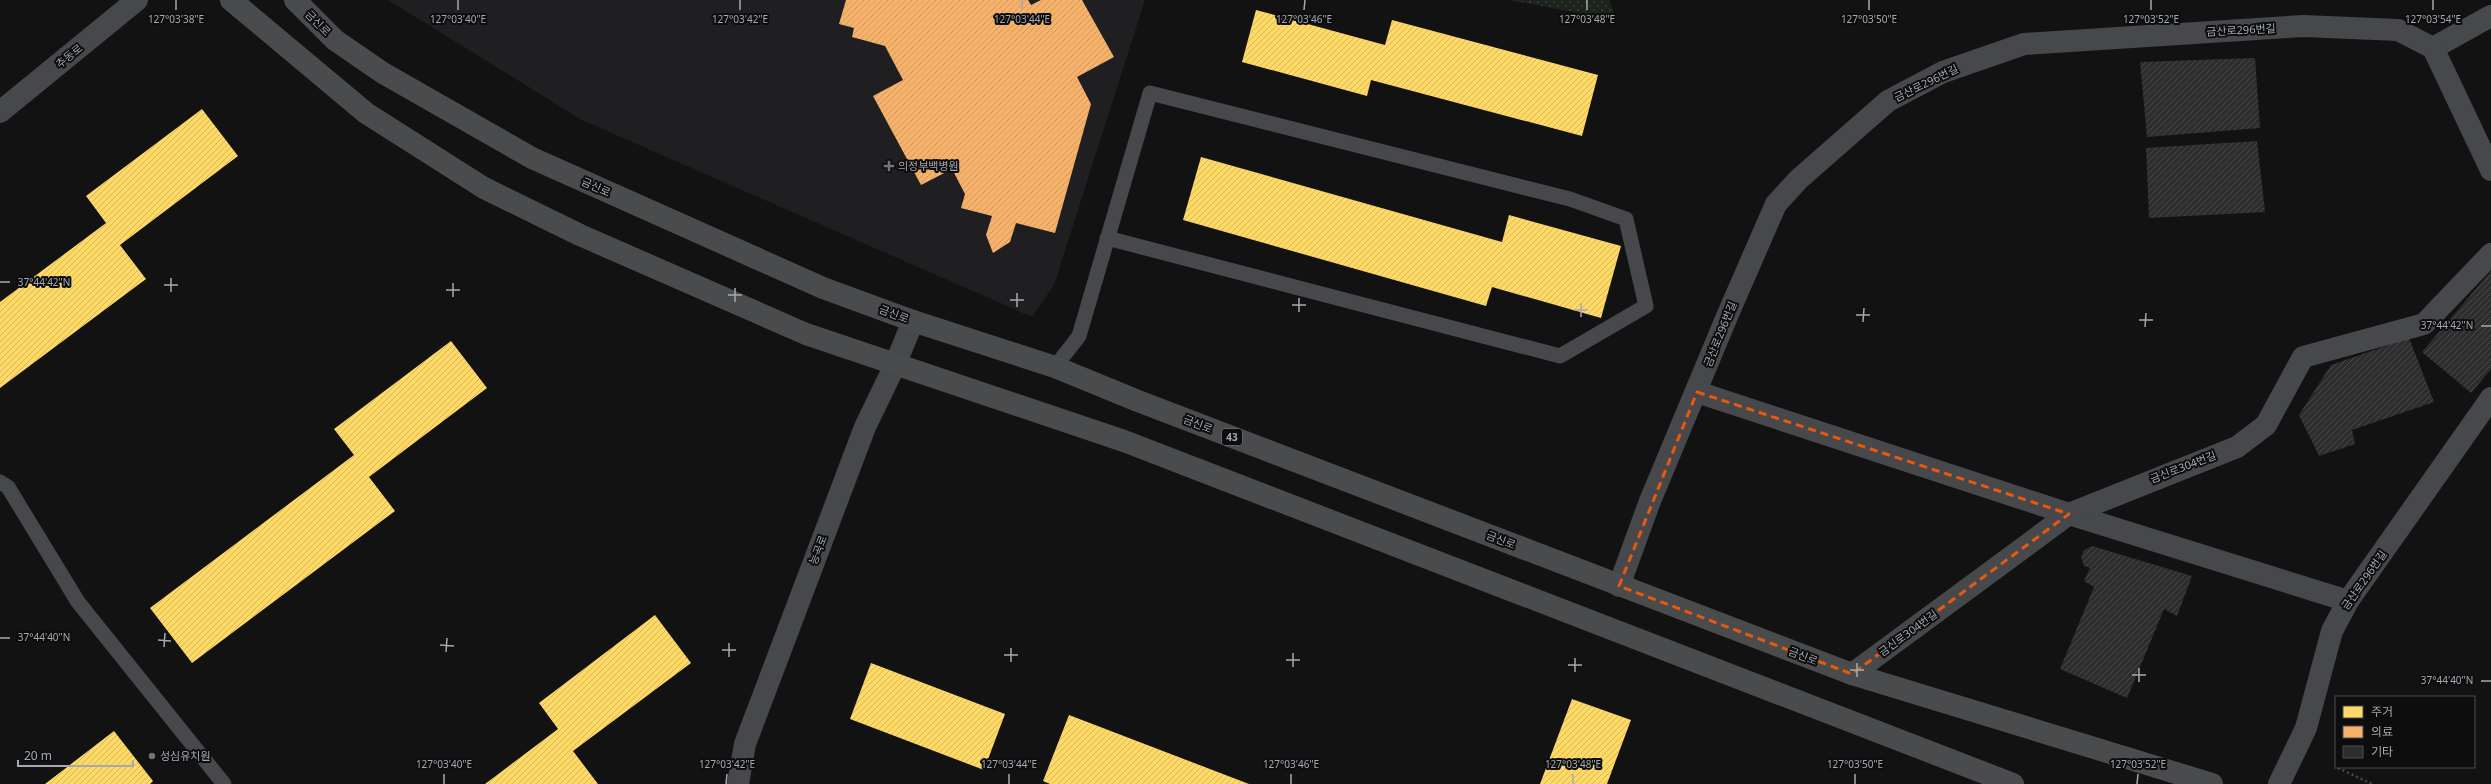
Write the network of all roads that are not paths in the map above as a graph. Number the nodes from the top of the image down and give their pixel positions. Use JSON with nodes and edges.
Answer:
{"nodes":[{"id":1,"x":137,"y":0,"type":"edge"},
{"id":2,"x":231,"y":0,"type":"edge"},
{"id":3,"x":295,"y":0,"type":"edge"},
{"id":4,"x":2491,"y":16,"type":"edge"},
{"id":5,"x":2432,"y":48,"type":"junction"},
{"id":6,"x":0,"y":112,"type":"edge"},
{"id":7,"x":2491,"y":170,"type":"edge"},
{"id":8,"x":1107,"y":238,"type":"junction"},
{"id":9,"x":2491,"y":254,"type":"edge"},
{"id":10,"x":914,"y":321,"type":"junction"},
{"id":11,"x":895,"y":365,"type":"junction"},
{"id":12,"x":1055,"y":366,"type":"junction"},
{"id":13,"x":1697,"y":392,"type":"junction"},
{"id":14,"x":2491,"y":398,"type":"edge"},
{"id":15,"x":0,"y":482,"type":"edge"},
{"id":16,"x":2069,"y":514,"type":"junction"},
{"id":17,"x":1618,"y":586,"type":"junction"},
{"id":18,"x":2348,"y":601,"type":"junction"},
{"id":19,"x":1852,"y":674,"type":"junction"},
{"id":20,"x":224,"y":784,"type":"edge"},
{"id":21,"x":738,"y":784,"type":"edge"},
{"id":22,"x":2013,"y":784,"type":"edge"},
{"id":23,"x":2212,"y":784,"type":"edge"},
{"id":24,"x":2280,"y":784,"type":"edge"}],
"edges":[{"from":1,"to":6,"type":"street","name":"추동로"},
{"from":2,"to":11,"type":"main road"},
{"from":3,"to":10,"type":"main road","name":"금신로","number":"43"},
{"from":4,"to":5,"type":"street"},
{"from":5,"to":7,"type":"street"},
{"from":5,"to":13,"type":"street","name":"금산로296번길"},
{"from":8,"to":8,"type":"lane"},
{"from":8,"to":12,"type":"lane"},
{"from":9,"to":16,"type":"street","name":"금신로304번길"},
{"from":10,"to":11,"type":"street","name":"능곡로"},
{"from":10,"to":12,"type":"main road","name":"금신로","number":"43"},
{"from":11,"to":21,"type":"street","name":"능곡로"},
{"from":11,"to":22,"type":"main road"},
{"from":12,"to":17,"type":"main road","name":"금신로","number":"43"},
{"from":13,"to":16,"type":"street"},
{"from":13,"to":17,"type":"street","name":"금산로296번길"},
{"from":14,"to":18,"type":"street","name":"금산로296번길"},
{"from":15,"to":20,"type":"lane"},
{"from":16,"to":18,"type":"street"},
{"from":16,"to":19,"type":"street","name":"금신로304번길"},
{"from":17,"to":19,"type":"main road","name":"금신로","number":"43"},
{"from":18,"to":24,"type":"street","name":"금산로296번길"},
{"from":19,"to":23,"type":"main road","name":"금신로","number":"43"}]}
